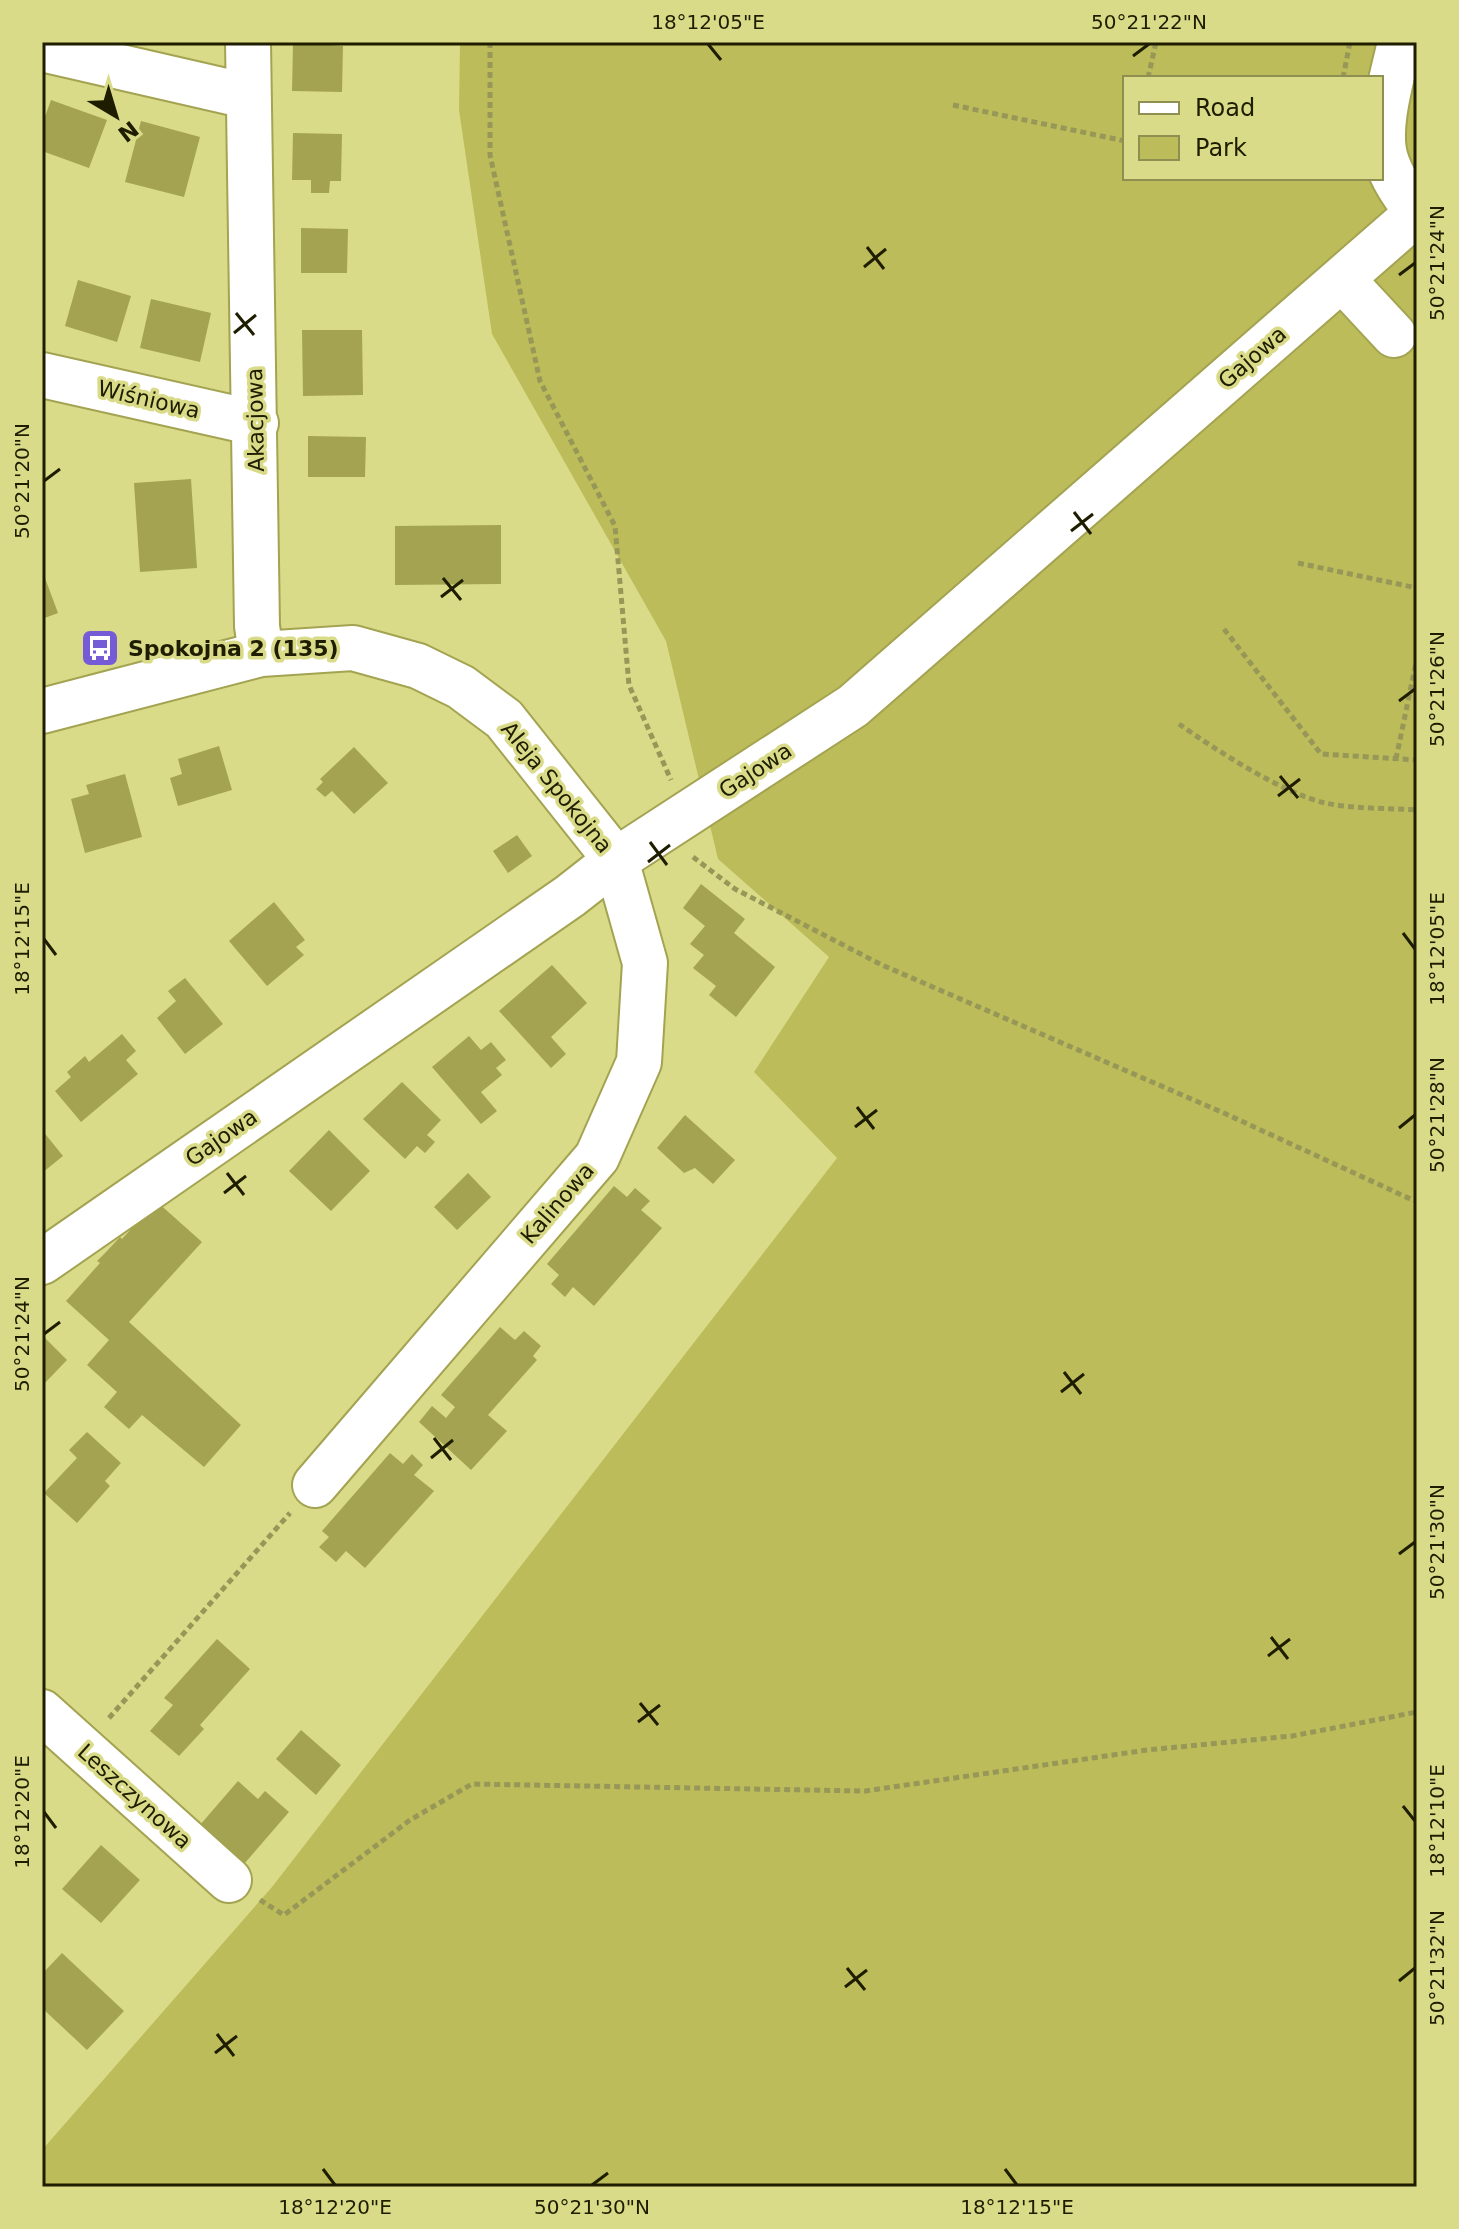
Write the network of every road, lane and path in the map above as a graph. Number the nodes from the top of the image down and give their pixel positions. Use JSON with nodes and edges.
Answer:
{"nodes":[{"id":1,"x":248,"y":42,"type":"edge"},
{"id":2,"x":490,"y":42,"type":"edge"},
{"id":3,"x":1156,"y":42,"type":"edge"},
{"id":4,"x":1350,"y":42,"type":"edge"},
{"id":5,"x":1400,"y":42,"type":"edge"},
{"id":6,"x":42,"y":49,"type":"edge"},
{"id":7,"x":1148,"y":76,"type":"edge"},
{"id":8,"x":1343,"y":76,"type":"edge"},
{"id":9,"x":247,"y":96,"type":"junction"},
{"id":10,"x":953,"y":105,"type":"dead end"},
{"id":11,"x":1123,"y":141,"type":"edge"},
{"id":12,"x":1417,"y":213,"type":"edge"},
{"id":13,"x":1342,"y":279,"type":"junction"},
{"id":14,"x":1394,"y":335,"type":"dead end"},
{"id":15,"x":42,"y":375,"type":"edge"},
{"id":16,"x":256,"y":423,"type":"junction"},
{"id":17,"x":1298,"y":563,"type":"dead end"},
{"id":18,"x":1417,"y":588,"type":"edge"},
{"id":19,"x":1224,"y":629,"type":"dead end"},
{"id":20,"x":261,"y":654,"type":"junction"},
{"id":21,"x":1417,"y":658,"type":"edge"},
{"id":22,"x":42,"y":711,"type":"edge"},
{"id":23,"x":1179,"y":724,"type":"dead end"},
{"id":24,"x":1396,"y":759,"type":"junction"},
{"id":25,"x":1417,"y":760,"type":"edge"},
{"id":26,"x":673,"y":783,"type":"dead end"},
{"id":27,"x":1417,"y":810,"type":"edge"},
{"id":28,"x":661,"y":832,"type":"junction"},
{"id":29,"x":616,"y":860,"type":"junction"},
{"id":30,"x":1417,"y":1202,"type":"edge"},
{"id":31,"x":42,"y":1262,"type":"edge"},
{"id":32,"x":315,"y":1485,"type":"joint"},
{"id":33,"x":42,"y":1712,"type":"edge"},
{"id":34,"x":1417,"y":1712,"type":"edge"},
{"id":35,"x":82,"y":1749,"type":"junction"},
{"id":36,"x":229,"y":1880,"type":"joint"}],
"edges":[{"from":1,"to":9,"type":"street","name":"Akacjowa"},
{"from":2,"to":26,"type":"path"},
{"from":3,"to":7,"type":"path"},
{"from":4,"to":8,"type":"path"},
{"from":5,"to":12,"type":"street","name":"Gajowa"},
{"from":6,"to":9,"type":"street"},
{"from":9,"to":16,"type":"street","name":"Akacjowa"},
{"from":10,"to":11,"type":"path"},
{"from":12,"to":13,"type":"street","name":"Gajowa"},
{"from":13,"to":14,"type":"street"},
{"from":13,"to":28,"type":"street","name":"Gajowa"},
{"from":15,"to":16,"type":"street","name":"Wiśniowa"},
{"from":16,"to":20,"type":"street","name":"Akacjowa"},
{"from":17,"to":18,"type":"path"},
{"from":19,"to":24,"type":"path"},
{"from":20,"to":22,"type":"street","name":"Aleja Spokojna"},
{"from":20,"to":29,"type":"street","name":"Aleja Spokojna"},
{"from":21,"to":24,"type":"path"},
{"from":23,"to":27,"type":"path"},
{"from":24,"to":25,"type":"path"},
{"from":28,"to":29,"type":"street","name":"Gajowa"},
{"from":28,"to":30,"type":"path"},
{"from":29,"to":31,"type":"street","name":"Gajowa"},
{"from":29,"to":32,"type":"street","name":"Kalinowa"},
{"from":32,"to":35,"type":"path"},
{"from":33,"to":35,"type":"street","name":"Leszczynowa"},
{"from":34,"to":36,"type":"path"},
{"from":35,"to":36,"type":"street","name":"Leszczynowa"}]}
